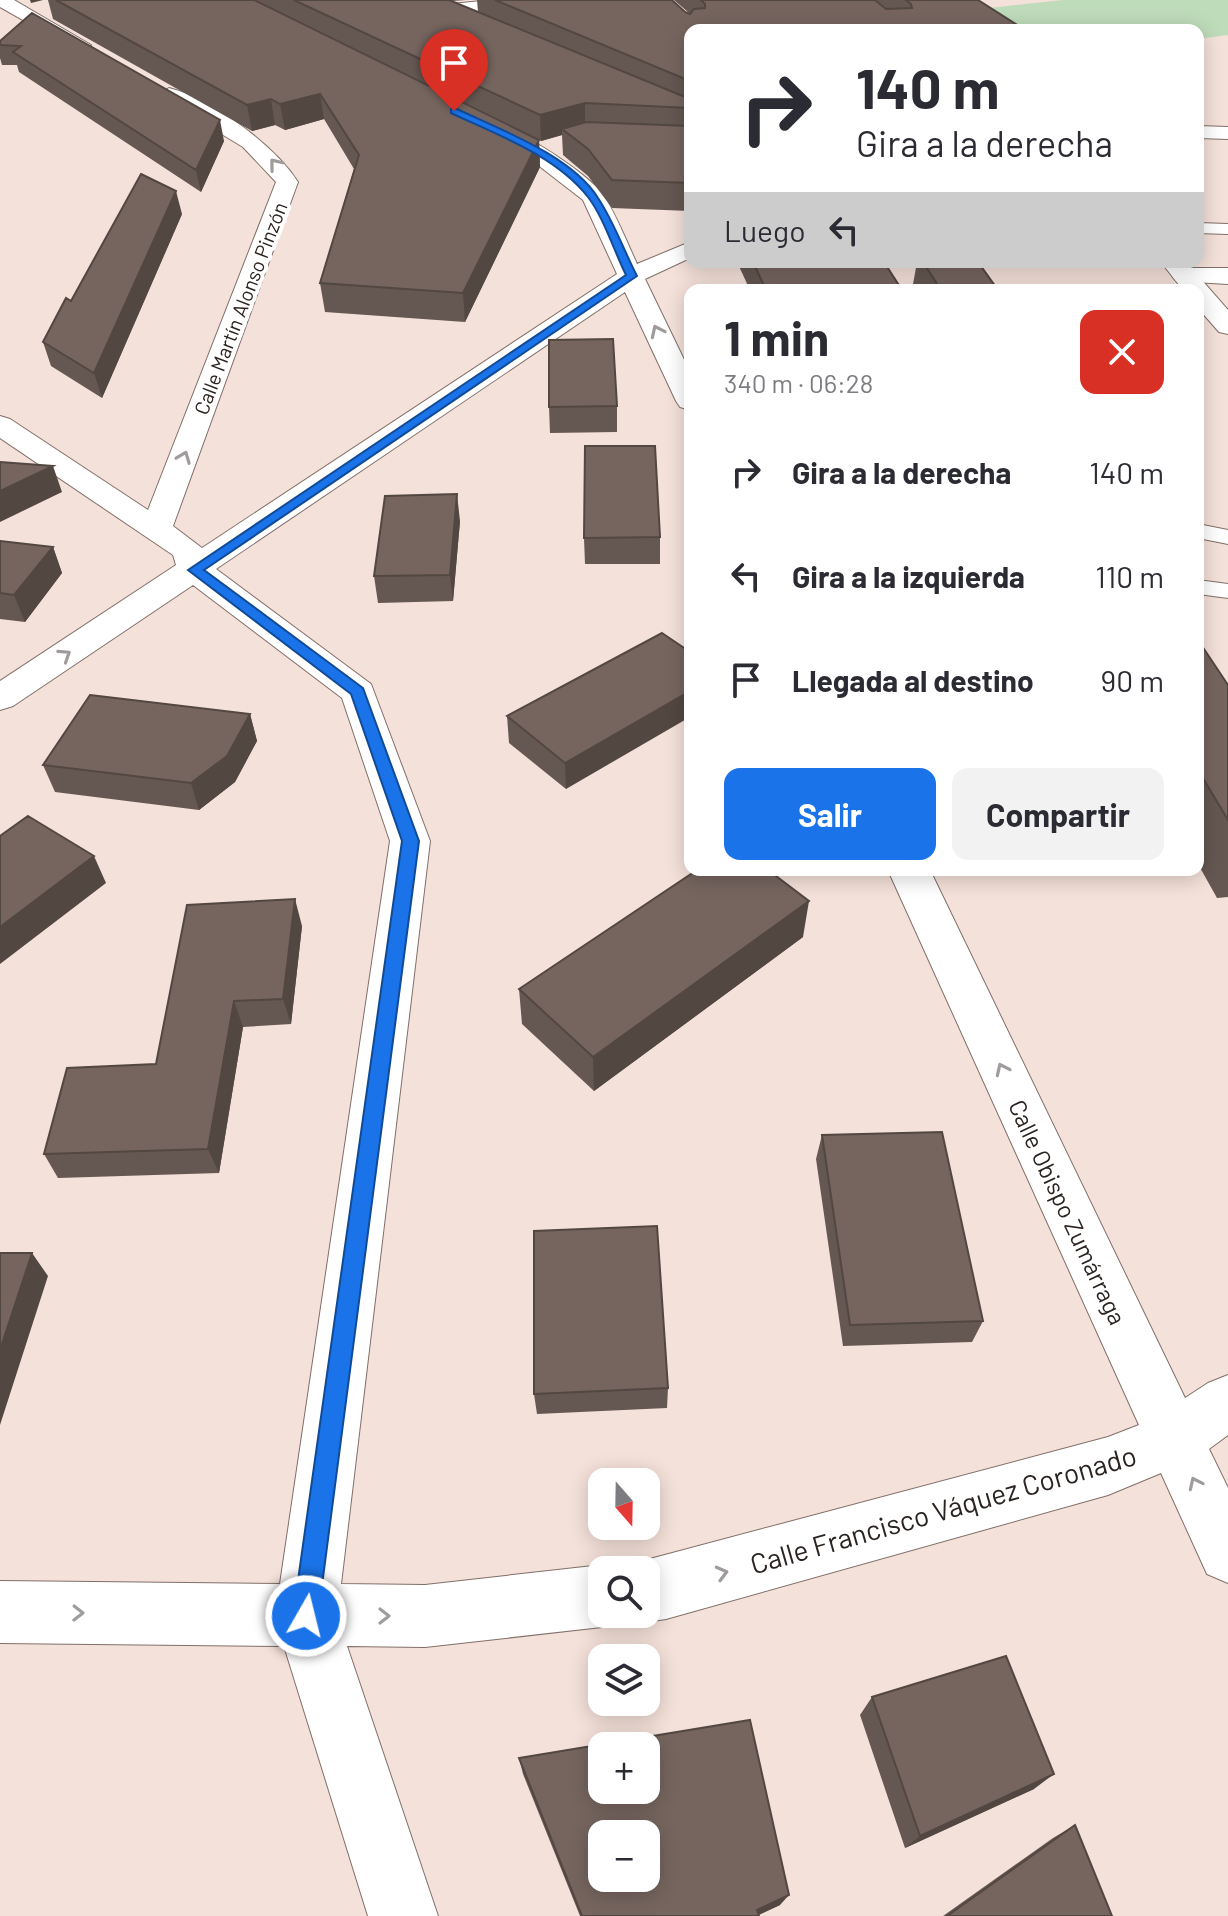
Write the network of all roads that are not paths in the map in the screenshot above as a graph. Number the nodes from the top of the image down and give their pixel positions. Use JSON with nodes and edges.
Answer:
{"nodes":[{"id":1,"x":1,"y":0,"type":"edge"},
{"id":2,"x":418,"y":0,"type":"edge"},
{"id":3,"x":549,"y":0,"type":"edge"},
{"id":4,"x":442,"y":10,"type":"junction"},
{"id":5,"x":29,"y":16,"type":"junction"},
{"id":6,"x":483,"y":28,"type":"edge"},
{"id":7,"x":10,"y":33,"type":"edge"},
{"id":8,"x":98,"y":54,"type":"edge"},
{"id":9,"x":153,"y":85,"type":"edge"},
{"id":10,"x":468,"y":118,"type":"edge"},
{"id":11,"x":1204,"y":132,"type":"edge"},
{"id":12,"x":1228,"y":133,"type":"edge"},
{"id":13,"x":562,"y":145,"type":"edge"},
{"id":14,"x":539,"y":152,"type":"junction"},
{"id":15,"x":1204,"y":228,"type":"edge"},
{"id":16,"x":1228,"y":229,"type":"edge"},
{"id":17,"x":684,"y":252,"type":"edge"},
{"id":18,"x":632,"y":276,"type":"junction"},
{"id":19,"x":1228,"y":276,"type":"edge"},
{"id":20,"x":1188,"y":280,"type":"edge"},
{"id":21,"x":1204,"y":298,"type":"edge"},
{"id":22,"x":1228,"y":326,"type":"edge"},
{"id":23,"x":684,"y":388,"type":"edge"},
{"id":24,"x":0,"y":425,"type":"edge"},
{"id":25,"x":156,"y":530,"type":"junction"},
{"id":26,"x":1204,"y":532,"type":"edge"},
{"id":27,"x":1228,"y":537,"type":"edge"},
{"id":28,"x":195,"y":570,"type":"junction"},
{"id":29,"x":1204,"y":588,"type":"edge"},
{"id":30,"x":1228,"y":591,"type":"edge"},
{"id":31,"x":0,"y":698,"type":"edge"},
{"id":32,"x":912,"y":876,"type":"edge"},
{"id":33,"x":1228,"y":1402,"type":"edge"},
{"id":34,"x":1174,"y":1439,"type":"junction"},
{"id":35,"x":1228,"y":1553,"type":"edge"},
{"id":36,"x":660,"y":1589,"type":"edge"},
{"id":37,"x":588,"y":1598,"type":"edge"},
{"id":38,"x":0,"y":1612,"type":"edge"},
{"id":39,"x":306,"y":1616,"type":"junction"},
{"id":40,"x":403,"y":1916,"type":"edge"}],
"edges":[{"from":1,"to":5,"type":"street"},
{"from":2,"to":4,"type":"street"},
{"from":3,"to":4,"type":"street"},
{"from":4,"to":6,"type":"street"},
{"from":5,"to":7,"type":"street"},
{"from":5,"to":8,"type":"street"},
{"from":25,"to":9,"type":"street","name":"Calle Martín Alonso Pinzón","one_way":true},
{"from":10,"to":14,"type":"street"},
{"from":11,"to":12,"type":"street"},
{"from":13,"to":14,"type":"street"},
{"from":14,"to":18,"type":"street"},
{"from":15,"to":16,"type":"lane"},
{"from":17,"to":18,"type":"street"},
{"from":23,"to":18,"type":"street","one_way":true},
{"from":18,"to":28,"type":"street"},
{"from":19,"to":20,"type":"street"},
{"from":21,"to":22,"type":"street"},
{"from":24,"to":25,"type":"street"},
{"from":25,"to":28,"type":"street"},
{"from":26,"to":27,"type":"lane"},
{"from":31,"to":28,"type":"street","one_way":true},
{"from":28,"to":39,"type":"street"},
{"from":29,"to":30,"type":"lane"},
{"from":34,"to":32,"type":"street","name":"Calle Obispo Zumárraga","one_way":true},
{"from":33,"to":34,"type":"street","name":"Calle Francisco Váquez Coronado"},
{"from":35,"to":34,"type":"street","name":"Calle Obispo Zumárraga","one_way":true},
{"from":36,"to":34,"type":"street","name":"Calle Francisco Váquez Coronado","one_way":true},
{"from":39,"to":37,"type":"street","one_way":true},
{"from":38,"to":39,"type":"street","one_way":true},
{"from":39,"to":40,"type":"street"}]}
